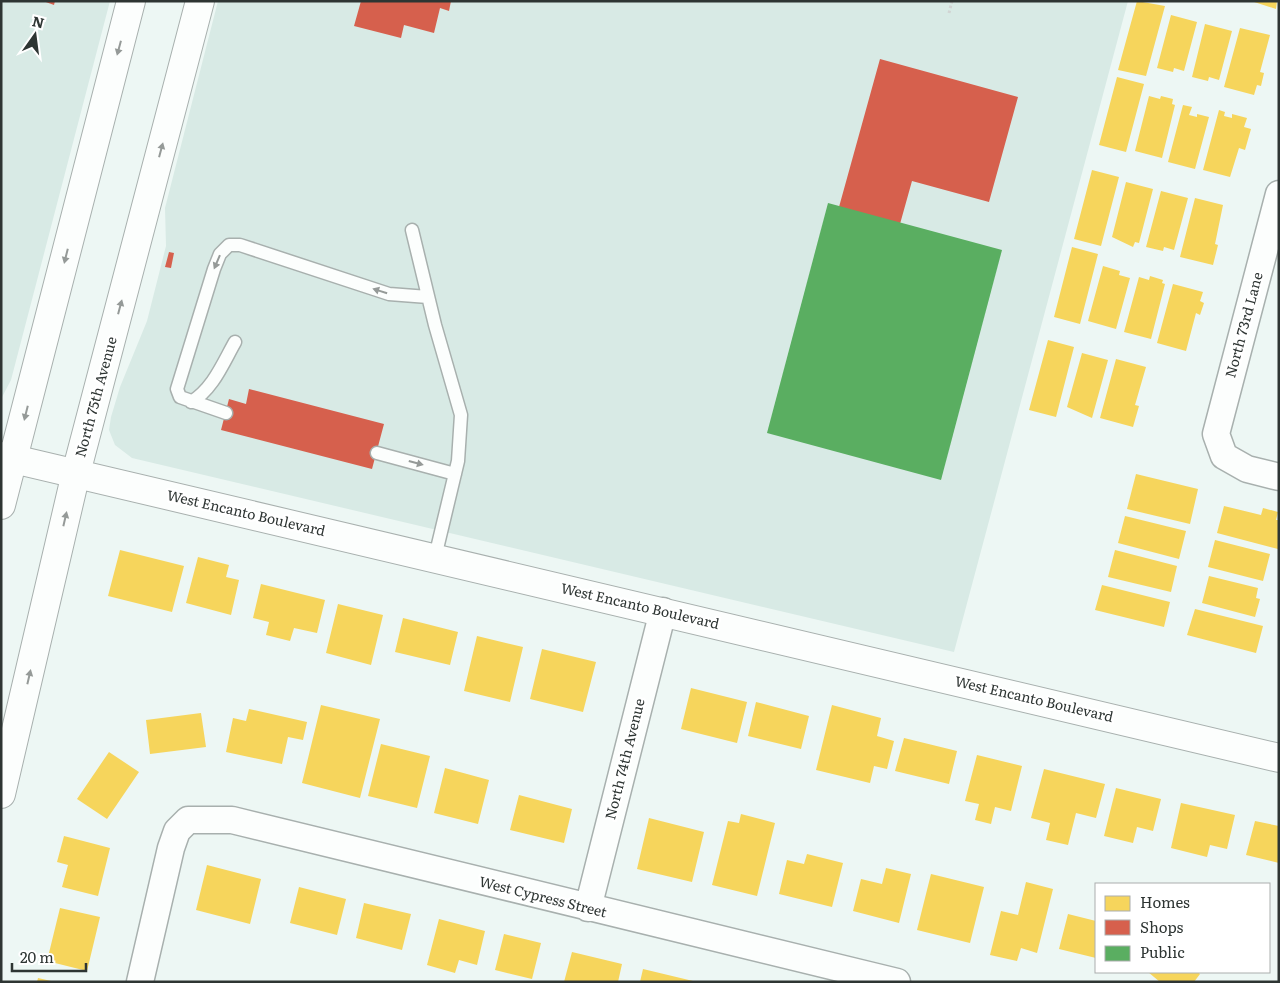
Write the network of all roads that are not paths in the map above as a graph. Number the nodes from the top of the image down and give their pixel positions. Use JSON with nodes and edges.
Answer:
{"nodes":[{"id":1,"x":131,"y":1,"type":"edge"},
{"id":2,"x":200,"y":1,"type":"edge"},
{"id":3,"x":1279,"y":194,"type":"edge"},
{"id":4,"x":412,"y":230,"type":"dead end"},
{"id":5,"x":428,"y":297,"type":"junction"},
{"id":6,"x":235,"y":342,"type":"dead end"},
{"id":7,"x":191,"y":402,"type":"junction"},
{"id":8,"x":226,"y":413,"type":"dead end"},
{"id":9,"x":376,"y":453,"type":"dead end"},
{"id":10,"x":8,"y":457,"type":"edge"},
{"id":11,"x":76,"y":472,"type":"junction"},
{"id":12,"x":455,"y":474,"type":"junction"},
{"id":13,"x":1279,"y":477,"type":"edge"},
{"id":14,"x":1,"y":505,"type":"edge"},
{"id":15,"x":435,"y":557,"type":"junction"},
{"id":16,"x":663,"y":611,"type":"junction"},
{"id":17,"x":1279,"y":758,"type":"edge"},
{"id":18,"x":1,"y":794,"type":"edge"},
{"id":19,"x":588,"y":908,"type":"junction"},
{"id":20,"x":140,"y":982,"type":"edge"},
{"id":21,"x":897,"y":982,"type":"edge"}],
"edges":[{"from":1,"to":10,"type":"main road","one_way":true},
{"from":11,"to":2,"type":"main road","name":"North 75th Avenue","one_way":true},
{"from":3,"to":13,"type":"street","name":"North 73rd Lane"},
{"from":4,"to":5,"type":"lane"},
{"from":5,"to":7,"type":"lane","one_way":true},
{"from":5,"to":12,"type":"lane"},
{"from":6,"to":7,"type":"lane"},
{"from":7,"to":8,"type":"lane"},
{"from":9,"to":12,"type":"lane","one_way":true},
{"from":10,"to":11,"type":"main road","name":"West Encanto Boulevard"},
{"from":10,"to":14,"type":"main road"},
{"from":11,"to":15,"type":"main road","name":"West Encanto Boulevard"},
{"from":18,"to":11,"type":"main road","name":"North 75th Avenue","one_way":true},
{"from":12,"to":15,"type":"lane"},
{"from":15,"to":16,"type":"main road","name":"West Encanto Boulevard"},
{"from":16,"to":17,"type":"main road","name":"West Encanto Boulevard"},
{"from":16,"to":19,"type":"street","name":"North 74th Avenue"},
{"from":19,"to":20,"type":"street","name":"West Cypress Street"},
{"from":19,"to":21,"type":"street","name":"West Cypress Street"}]}
